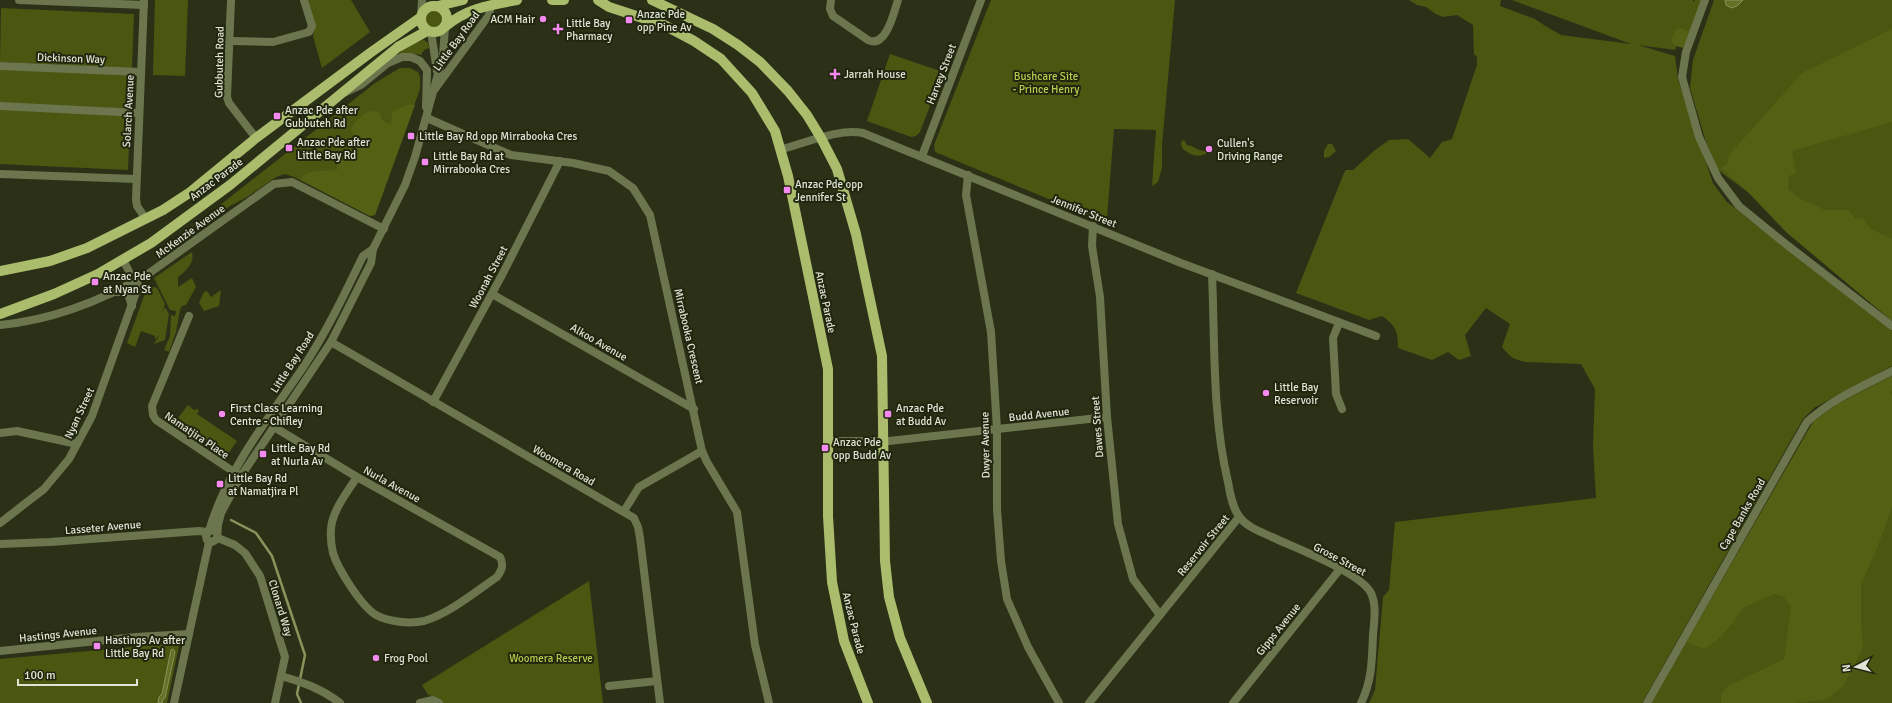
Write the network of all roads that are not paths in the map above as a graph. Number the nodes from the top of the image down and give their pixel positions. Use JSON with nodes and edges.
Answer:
{"nodes":[{"id":1,"x":19,"y":0,"type":"edge"},
{"id":2,"x":231,"y":0,"type":"edge"},
{"id":3,"x":304,"y":0,"type":"edge"},
{"id":4,"x":422,"y":0,"type":"edge"},
{"id":5,"x":463,"y":0,"type":"edge"},
{"id":6,"x":517,"y":0,"type":"edge"},
{"id":7,"x":552,"y":0,"type":"edge"},
{"id":8,"x":564,"y":0,"type":"edge"},
{"id":9,"x":598,"y":0,"type":"edge"},
{"id":10,"x":652,"y":0,"type":"edge"},
{"id":11,"x":831,"y":0,"type":"edge"},
{"id":12,"x":898,"y":0,"type":"edge"},
{"id":13,"x":981,"y":0,"type":"edge"},
{"id":14,"x":1704,"y":0,"type":"edge"},
{"id":15,"x":144,"y":3,"type":"edge"},
{"id":16,"x":437,"y":4,"type":"edge"},
{"id":17,"x":491,"y":5,"type":"junction"},
{"id":18,"x":421,"y":17,"type":"junction"},
{"id":19,"x":446,"y":26,"type":"junction"},
{"id":20,"x":429,"y":31,"type":"junction"},
{"id":21,"x":230,"y":42,"type":"junction"},
{"id":22,"x":0,"y":66,"type":"edge"},
{"id":23,"x":141,"y":72,"type":"junction"},
{"id":24,"x":438,"y":74,"type":"junction"},
{"id":25,"x":435,"y":89,"type":"junction"},
{"id":26,"x":341,"y":94,"type":"junction"},
{"id":27,"x":0,"y":106,"type":"edge"},
{"id":28,"x":139,"y":113,"type":"junction"},
{"id":29,"x":427,"y":118,"type":"junction"},
{"id":30,"x":256,"y":138,"type":"junction"},
{"id":31,"x":821,"y":138,"type":"junction"},
{"id":32,"x":782,"y":149,"type":"junction"},
{"id":33,"x":922,"y":156,"type":"junction"},
{"id":34,"x":560,"y":162,"type":"junction"},
{"id":35,"x":0,"y":174,"type":"edge"},
{"id":36,"x":968,"y":176,"type":"junction"},
{"id":37,"x":136,"y":179,"type":"junction"},
{"id":38,"x":146,"y":219,"type":"junction"},
{"id":39,"x":1093,"y":226,"type":"junction"},
{"id":40,"x":384,"y":229,"type":"junction"},
{"id":41,"x":373,"y":249,"type":"junction"},
{"id":42,"x":123,"y":260,"type":"junction"},
{"id":43,"x":0,"y":271,"type":"edge"},
{"id":44,"x":1212,"y":274,"type":"junction"},
{"id":45,"x":137,"y":281,"type":"junction"},
{"id":46,"x":114,"y":292,"type":"junction"},
{"id":47,"x":492,"y":294,"type":"junction"},
{"id":48,"x":132,"y":306,"type":"junction"},
{"id":49,"x":0,"y":314,"type":"edge"},
{"id":50,"x":189,"y":316,"type":"dead end"},
{"id":51,"x":1339,"y":323,"type":"junction"},
{"id":52,"x":0,"y":325,"type":"edge"},
{"id":53,"x":1892,"y":326,"type":"edge"},
{"id":54,"x":1376,"y":336,"type":"dead end"},
{"id":55,"x":322,"y":337,"type":"junction"},
{"id":56,"x":331,"y":342,"type":"junction"},
{"id":57,"x":1892,"y":371,"type":"edge"},
{"id":58,"x":433,"y":402,"type":"junction"},
{"id":59,"x":694,"y":409,"type":"junction"},
{"id":60,"x":1342,"y":409,"type":"dead end"},
{"id":61,"x":1107,"y":417,"type":"junction"},
{"id":62,"x":266,"y":422,"type":"junction"},
{"id":63,"x":274,"y":427,"type":"junction"},
{"id":64,"x":997,"y":429,"type":"junction"},
{"id":65,"x":0,"y":433,"type":"edge"},
{"id":66,"x":829,"y":441,"type":"junction"},
{"id":67,"x":885,"y":441,"type":"junction"},
{"id":68,"x":77,"y":444,"type":"junction"},
{"id":69,"x":702,"y":451,"type":"junction"},
{"id":70,"x":237,"y":474,"type":"junction"},
{"id":71,"x":357,"y":477,"type":"junction"},
{"id":72,"x":16,"y":510,"type":"junction"},
{"id":73,"x":624,"y":511,"type":"junction"},
{"id":74,"x":1239,"y":517,"type":"junction"},
{"id":75,"x":0,"y":519,"type":"edge"},
{"id":76,"x":0,"y":523,"type":"edge"},
{"id":77,"x":211,"y":536,"type":"junction"},
{"id":78,"x":0,"y":544,"type":"edge"},
{"id":79,"x":0,"y":548,"type":"edge"},
{"id":80,"x":1340,"y":569,"type":"junction"},
{"id":81,"x":1160,"y":615,"type":"junction"},
{"id":82,"x":189,"y":634,"type":"junction"},
{"id":83,"x":0,"y":651,"type":"edge"},
{"id":84,"x":281,"y":676,"type":"junction"},
{"id":85,"x":657,"y":682,"type":"junction"},
{"id":86,"x":609,"y":686,"type":"dead end"},
{"id":87,"x":174,"y":703,"type":"edge"},
{"id":88,"x":275,"y":703,"type":"edge"},
{"id":89,"x":340,"y":703,"type":"edge"},
{"id":90,"x":420,"y":703,"type":"edge"},
{"id":91,"x":439,"y":703,"type":"edge"},
{"id":92,"x":660,"y":703,"type":"edge"},
{"id":93,"x":768,"y":703,"type":"edge"},
{"id":94,"x":868,"y":703,"type":"edge"},
{"id":95,"x":927,"y":703,"type":"edge"},
{"id":96,"x":1059,"y":703,"type":"edge"},
{"id":97,"x":1089,"y":703,"type":"edge"},
{"id":98,"x":1233,"y":703,"type":"edge"},
{"id":99,"x":1361,"y":703,"type":"edge"},
{"id":100,"x":1647,"y":703,"type":"edge"}],
"edges":[{"from":1,"to":15,"type":"street"},
{"from":2,"to":21,"type":"street","name":"Gubbuteh Road"},
{"from":3,"to":21,"type":"street"},
{"from":4,"to":18,"type":"street"},
{"from":5,"to":16,"type":"main road"},
{"from":6,"to":17,"type":"main road"},
{"from":7,"to":8,"type":"main road"},
{"from":9,"to":32,"type":"main road","name":"Anzac Parade"},
{"from":10,"to":31,"type":"main road"},
{"from":11,"to":12,"type":"street"},
{"from":13,"to":33,"type":"street","name":"Harvey Street"},
{"from":14,"to":53,"type":"street"},
{"from":15,"to":23,"type":"street","name":"Solarch Avenue"},
{"from":16,"to":18,"type":"main road"},
{"from":16,"to":19,"type":"main road"},
{"from":17,"to":19,"type":"main road"},
{"from":17,"to":25,"type":"street","name":"Little Bay Road"},
{"from":18,"to":20,"type":"main road"},
{"from":18,"to":30,"type":"main road","name":"Anzac Parade"},
{"from":19,"to":20,"type":"main road"},
{"from":19,"to":24,"type":"street","name":"Little Bay Road"},
{"from":20,"to":24,"type":"street","name":"Little Bay Road"},
{"from":20,"to":26,"type":"main road","name":"Anzac Parade"},
{"from":21,"to":30,"type":"street","name":"Gubbuteh Road"},
{"from":22,"to":23,"type":"street","name":"Dickinson Way"},
{"from":23,"to":28,"type":"street","name":"Solarch Avenue"},
{"from":24,"to":25,"type":"street","name":"Little Bay Road"},
{"from":25,"to":29,"type":"street","name":"Little Bay Road"},
{"from":26,"to":29,"type":"street"},
{"from":26,"to":42,"type":"main road","name":"Anzac Parade"},
{"from":27,"to":28,"type":"street"},
{"from":28,"to":37,"type":"street","name":"Solarch Avenue"},
{"from":29,"to":34,"type":"street","name":"Mirrabooka Crescent"},
{"from":29,"to":40,"type":"street","name":"Little Bay Road"},
{"from":30,"to":38,"type":"main road","name":"Anzac Parade"},
{"from":31,"to":32,"type":"street","name":"Jennifer Street"},
{"from":31,"to":33,"type":"street","name":"Jennifer Street"},
{"from":31,"to":67,"type":"main road"},
{"from":32,"to":66,"type":"main road","name":"Anzac Parade"},
{"from":33,"to":36,"type":"street","name":"Jennifer Street"},
{"from":34,"to":47,"type":"street","name":"Woonah Street"},
{"from":34,"to":59,"type":"street","name":"Mirrabooka Crescent"},
{"from":35,"to":37,"type":"street"},
{"from":36,"to":39,"type":"street","name":"Jennifer Street"},
{"from":36,"to":64,"type":"street","name":"Dwyer Avenue"},
{"from":37,"to":38,"type":"street","name":"Solarch Avenue"},
{"from":38,"to":43,"type":"main road","name":"Anzac Parade"},
{"from":39,"to":44,"type":"street","name":"Jennifer Street"},
{"from":39,"to":61,"type":"street","name":"Dawes Street"},
{"from":40,"to":41,"type":"street","name":"Little Bay Road"},
{"from":40,"to":45,"type":"street","name":"McKenzie Avenue"},
{"from":41,"to":55,"type":"street","name":"Little Bay Road"},
{"from":41,"to":56,"type":"street","name":"Little Bay Road"},
{"from":42,"to":45,"type":"street"},
{"from":42,"to":49,"type":"main road","name":"Anzac Parade"},
{"from":44,"to":51,"type":"street","name":"Jennifer Street"},
{"from":44,"to":74,"type":"street","name":"Reservoir Street"},
{"from":45,"to":46,"type":"street","name":"McKenzie Avenue"},
{"from":45,"to":48,"type":"street","name":"Nyan Street"},
{"from":46,"to":48,"type":"street"},
{"from":46,"to":52,"type":"street","name":"McKenzie Avenue"},
{"from":47,"to":58,"type":"street","name":"Woonah Street"},
{"from":47,"to":59,"type":"street","name":"Alkoo Avenue"},
{"from":48,"to":68,"type":"street","name":"Nyan Street"},
{"from":50,"to":70,"type":"street","name":"Namatjira Place"},
{"from":51,"to":54,"type":"street","name":"Jennifer Street"},
{"from":51,"to":60,"type":"street"},
{"from":55,"to":56,"type":"street","name":"Woomera Road"},
{"from":55,"to":62,"type":"street","name":"Little Bay Road"},
{"from":56,"to":58,"type":"street","name":"Woomera Road"},
{"from":56,"to":63,"type":"street","name":"Little Bay Road"},
{"from":57,"to":100,"type":"street","name":"Cape Banks Road"},
{"from":58,"to":73,"type":"street","name":"Woomera Road"},
{"from":59,"to":69,"type":"street","name":"Mirrabooka Crescent"},
{"from":61,"to":64,"type":"street","name":"Budd Avenue"},
{"from":61,"to":81,"type":"street","name":"Dawes Street"},
{"from":62,"to":63,"type":"street","name":"Nurla Avenue"},
{"from":62,"to":70,"type":"street","name":"Little Bay Road"},
{"from":63,"to":70,"type":"street","name":"Little Bay Road"},
{"from":63,"to":71,"type":"street","name":"Nurla Avenue"},
{"from":64,"to":67,"type":"street","name":"Budd Avenue"},
{"from":64,"to":96,"type":"street","name":"Dwyer Avenue"},
{"from":65,"to":68,"type":"street"},
{"from":66,"to":67,"type":"street","name":"Budd Avenue"},
{"from":66,"to":94,"type":"main road","name":"Anzac Parade"},
{"from":67,"to":95,"type":"main road"},
{"from":68,"to":72,"type":"street","name":"Nyan Street"},
{"from":69,"to":73,"type":"street"},
{"from":69,"to":93,"type":"street","name":"Mirrabooka Crescent"},
{"from":70,"to":77,"type":"street","name":"Little Bay Road"},
{"from":71,"to":71,"type":"street","name":"Nurla Avenue"},
{"from":72,"to":75,"type":"street","name":"Nyan Street"},
{"from":72,"to":76,"type":"street","name":"Nyan Street"},
{"from":73,"to":85,"type":"street","name":"Woomera Road"},
{"from":74,"to":80,"type":"street","name":"Grose Street"},
{"from":74,"to":81,"type":"street","name":"Reservoir Street"},
{"from":77,"to":78,"type":"street","name":"Lasseter Avenue"},
{"from":77,"to":79,"type":"street","name":"Lasseter Avenue"},
{"from":77,"to":82,"type":"street","name":"Little Bay Road"},
{"from":77,"to":84,"type":"street","name":"Clonard Way"},
{"from":80,"to":98,"type":"street","name":"Gipps Avenue"},
{"from":80,"to":99,"type":"street","name":"Grose Street"},
{"from":81,"to":97,"type":"street","name":"Reservoir Street"},
{"from":82,"to":83,"type":"street","name":"Hastings Avenue"},
{"from":82,"to":87,"type":"street","name":"Little Bay Road"},
{"from":84,"to":88,"type":"street","name":"Clonard Way"},
{"from":84,"to":89,"type":"street"},
{"from":85,"to":86,"type":"street"},
{"from":85,"to":92,"type":"street","name":"Woomera Road"},
{"from":90,"to":91,"type":"street"}]}
